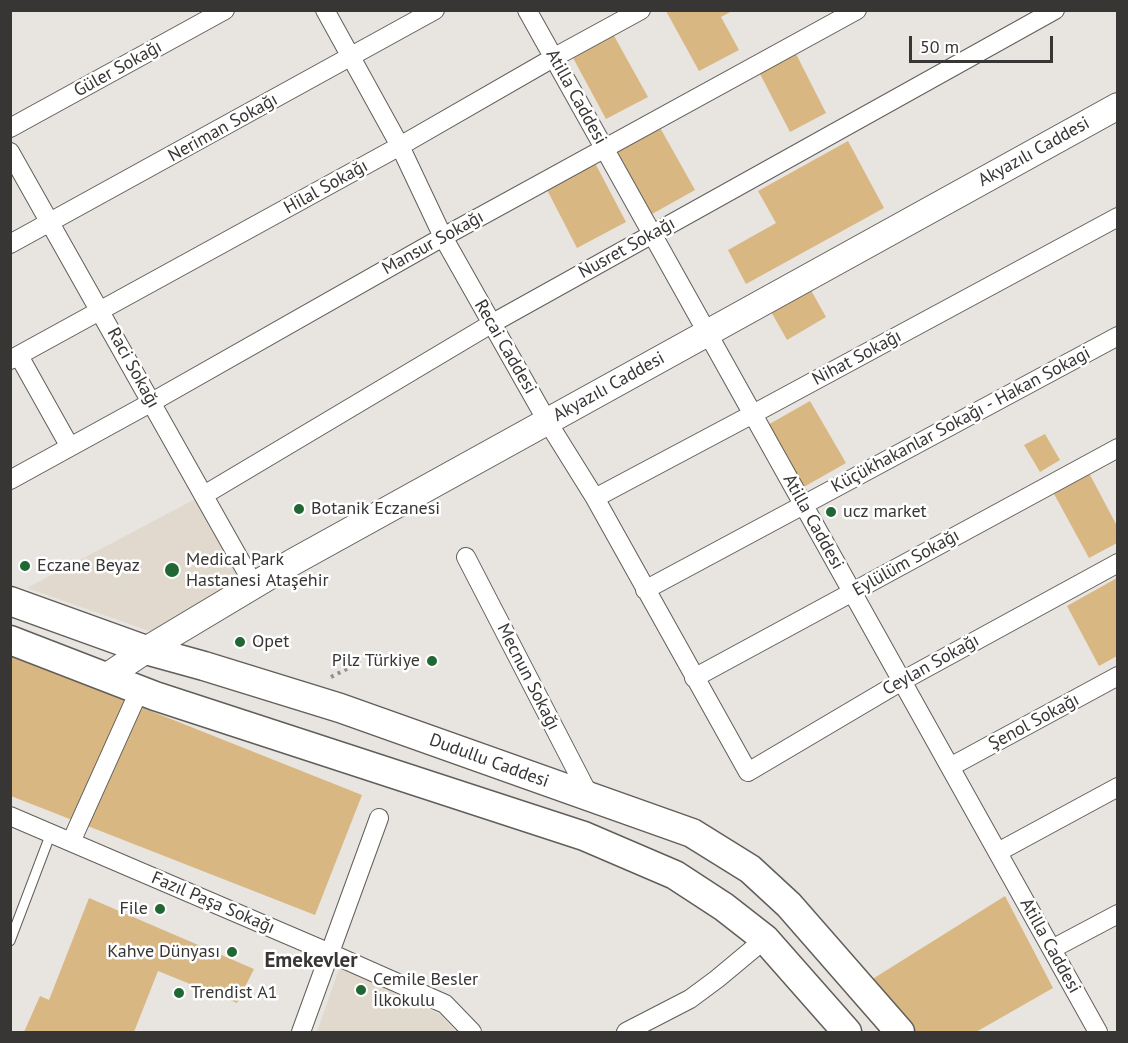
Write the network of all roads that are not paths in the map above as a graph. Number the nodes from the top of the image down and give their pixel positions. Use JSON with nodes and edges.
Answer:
{"nodes":[{"id":1,"x":225,"y":10,"type":"edge"},
{"id":2,"x":325,"y":10,"type":"edge"},
{"id":3,"x":435,"y":10,"type":"edge"},
{"id":4,"x":527,"y":10,"type":"edge"},
{"id":5,"x":641,"y":10,"type":"edge"},
{"id":6,"x":857,"y":10,"type":"edge"},
{"id":7,"x":1055,"y":10,"type":"edge"},
{"id":8,"x":351,"y":58,"type":"junction"},
{"id":9,"x":553,"y":58,"type":"junction"},
{"id":10,"x":1118,"y":106,"type":"edge"},
{"id":11,"x":10,"y":128,"type":"edge"},
{"id":12,"x":400,"y":146,"type":"junction"},
{"id":13,"x":604,"y":149,"type":"junction"},
{"id":14,"x":10,"y":152,"type":"edge"},
{"id":15,"x":1118,"y":216,"type":"edge"},
{"id":16,"x":50,"y":222,"type":"junction"},
{"id":17,"x":652,"y":234,"type":"junction"},
{"id":18,"x":442,"y":237,"type":"junction"},
{"id":19,"x":10,"y":244,"type":"edge"},
{"id":20,"x":100,"y":311,"type":"junction"},
{"id":21,"x":491,"y":324,"type":"junction"},
{"id":22,"x":707,"y":333,"type":"junction"},
{"id":23,"x":1118,"y":336,"type":"edge"},
{"id":24,"x":15,"y":358,"type":"edge"},
{"id":25,"x":152,"y":402,"type":"junction"},
{"id":26,"x":753,"y":414,"type":"junction"},
{"id":27,"x":547,"y":421,"type":"junction"},
{"id":28,"x":70,"y":447,"type":"junction"},
{"id":29,"x":1118,"y":448,"type":"edge"},
{"id":30,"x":10,"y":480,"type":"edge"},
{"id":31,"x":204,"y":495,"type":"junction"},
{"id":32,"x":595,"y":498,"type":"junction"},
{"id":33,"x":804,"y":505,"type":"junction"},
{"id":34,"x":466,"y":557,"type":"dead end"},
{"id":35,"x":1118,"y":563,"type":"edge"},
{"id":36,"x":254,"y":585,"type":"junction"},
{"id":37,"x":645,"y":590,"type":"junction"},
{"id":38,"x":852,"y":593,"type":"junction"},
{"id":39,"x":10,"y":601,"type":"edge"},
{"id":40,"x":10,"y":640,"type":"edge"},
{"id":41,"x":146,"y":650,"type":"junction"},
{"id":42,"x":1118,"y":676,"type":"edge"},
{"id":43,"x":106,"y":677,"type":"junction"},
{"id":44,"x":694,"y":678,"type":"junction"},
{"id":45,"x":902,"y":681,"type":"junction"},
{"id":46,"x":139,"y":691,"type":"junction"},
{"id":47,"x":950,"y":767,"type":"junction"},
{"id":48,"x":748,"y":772,"type":"joint"},
{"id":49,"x":1118,"y":787,"type":"edge"},
{"id":50,"x":590,"y":797,"type":"junction"},
{"id":51,"x":10,"y":816,"type":"edge"},
{"id":52,"x":379,"y":818,"type":"dead end"},
{"id":53,"x":51,"y":833,"type":"junction"},
{"id":54,"x":71,"y":842,"type":"junction"},
{"id":55,"x":998,"y":852,"type":"junction"},
{"id":56,"x":1118,"y":914,"type":"edge"},
{"id":57,"x":765,"y":939,"type":"junction"},
{"id":58,"x":10,"y":941,"type":"edge"},
{"id":59,"x":1052,"y":949,"type":"junction"},
{"id":60,"x":330,"y":952,"type":"junction"},
{"id":61,"x":301,"y":1032,"type":"edge"},
{"id":62,"x":472,"y":1032,"type":"edge"},
{"id":63,"x":626,"y":1032,"type":"edge"},
{"id":64,"x":847,"y":1032,"type":"edge"},
{"id":65,"x":900,"y":1032,"type":"edge"},
{"id":66,"x":1098,"y":1032,"type":"edge"}],
"edges":[{"from":1,"to":11,"type":"street","name":"Güler Sokağı"},
{"from":2,"to":8,"type":"street","name":"Recai Caddesi"},
{"from":3,"to":8,"type":"street","name":"Neriman Sokağı"},
{"from":4,"to":9,"type":"street","name":"Atilla Caddesi"},
{"from":5,"to":9,"type":"street","name":"Hilal Sokağı"},
{"from":6,"to":13,"type":"street","name":"Mansur Sokağı"},
{"from":7,"to":17,"type":"street","name":"Nusret Sokağı"},
{"from":8,"to":12,"type":"street","name":"Recai Caddesi"},
{"from":8,"to":16,"type":"street","name":"Neriman Sokağı"},
{"from":9,"to":12,"type":"street","name":"Hilal Sokağı"},
{"from":9,"to":13,"type":"street","name":"Atilla Caddesi"},
{"from":10,"to":22,"type":"street","name":"Akyazılı Caddesi"},
{"from":12,"to":18,"type":"street","name":"Recai Caddesi"},
{"from":12,"to":20,"type":"street","name":"Hilal Sokağı"},
{"from":13,"to":17,"type":"street","name":"Atilla Caddesi"},
{"from":13,"to":18,"type":"street","name":"Mansur Sokağı"},
{"from":14,"to":16,"type":"street","name":"Raci Sokağı"},
{"from":15,"to":26,"type":"street","name":"Nihat Sokağı"},
{"from":16,"to":19,"type":"street","name":"Neriman Sokağı"},
{"from":16,"to":20,"type":"street","name":"Raci Sokağı"},
{"from":17,"to":21,"type":"street","name":"Nusret Sokağı"},
{"from":17,"to":22,"type":"street","name":"Atilla Caddesi"},
{"from":18,"to":21,"type":"street","name":"Recai Caddesi"},
{"from":18,"to":25,"type":"street","name":"Mansur Sokağı"},
{"from":20,"to":24,"type":"street","name":"Hilal Sokağı"},
{"from":20,"to":25,"type":"street","name":"Raci Sokağı"},
{"from":21,"to":27,"type":"street","name":"Recai Caddesi"},
{"from":21,"to":31,"type":"street","name":"Nusret Sokağı"},
{"from":22,"to":26,"type":"street","name":"Atilla Caddesi"},
{"from":22,"to":27,"type":"street","name":"Akyazılı Caddesi"},
{"from":23,"to":33,"type":"street","name":"Küçükhakanlar Sokağı - Hakan Sokagi"},
{"from":24,"to":28,"type":"street"},
{"from":25,"to":28,"type":"street","name":"Mansur Sokağı"},
{"from":25,"to":31,"type":"street","name":"Raci Sokağı"},
{"from":26,"to":32,"type":"street","name":"Nihat Sokağı"},
{"from":26,"to":33,"type":"street","name":"Atilla Caddesi"},
{"from":27,"to":32,"type":"street","name":"Recai Caddesi"},
{"from":27,"to":36,"type":"street","name":"Akyazılı Caddesi"},
{"from":28,"to":30,"type":"street","name":"Mansur Sokağı"},
{"from":29,"to":38,"type":"street","name":"Eylülüm Sokağı"},
{"from":31,"to":36,"type":"street","name":"Raci Sokağı"},
{"from":32,"to":37,"type":"street","name":"Recai Caddesi"},
{"from":33,"to":37,"type":"street","name":"Küçükhakanlar Sokağı - Hakan Sokagi"},
{"from":33,"to":38,"type":"street","name":"Atilla Caddesi"},
{"from":34,"to":50,"type":"street","name":"Mecnun Sokağı"},
{"from":35,"to":45,"type":"street","name":"Ceylan Sokağı"},
{"from":36,"to":41,"type":"street","name":"Akyazılı Caddesi"},
{"from":37,"to":44,"type":"street","name":"Recai Caddesi"},
{"from":38,"to":44,"type":"street","name":"Eylülüm Sokağı"},
{"from":38,"to":45,"type":"street","name":"Atilla Caddesi"},
{"from":39,"to":41,"type":"main road","name":"Dudullu Caddesi"},
{"from":40,"to":43,"type":"main road"},
{"from":41,"to":43,"type":"street","name":"Akyazılı Caddesi"},
{"from":41,"to":50,"type":"main road","name":"Dudullu Caddesi"},
{"from":42,"to":47,"type":"street","name":"Şenol Sokağı"},
{"from":43,"to":46,"type":"main road"},
{"from":44,"to":48,"type":"street","name":"Recai Caddesi"},
{"from":45,"to":47,"type":"street","name":"Atilla Caddesi"},
{"from":45,"to":48,"type":"street","name":"Ceylan Sokağı"},
{"from":46,"to":54,"type":"street"},
{"from":46,"to":57,"type":"main road"},
{"from":47,"to":55,"type":"street","name":"Atilla Caddesi"},
{"from":49,"to":55,"type":"street"},
{"from":50,"to":65,"type":"main road","name":"Dudullu Caddesi"},
{"from":51,"to":53,"type":"street","name":"Fazıl Paşa Sokağı"},
{"from":52,"to":60,"type":"street"},
{"from":53,"to":54,"type":"street","name":"Fazıl Paşa Sokağı"},
{"from":53,"to":58,"type":"lane"},
{"from":54,"to":60,"type":"street","name":"Fazıl Paşa Sokağı"},
{"from":55,"to":59,"type":"street","name":"Atilla Caddesi"},
{"from":56,"to":59,"type":"street"},
{"from":57,"to":63,"type":"street"},
{"from":57,"to":64,"type":"main road"},
{"from":59,"to":66,"type":"street","name":"Atilla Caddesi"},
{"from":60,"to":61,"type":"street"},
{"from":60,"to":62,"type":"street","name":"Fazıl Paşa Sokağı"}]}
